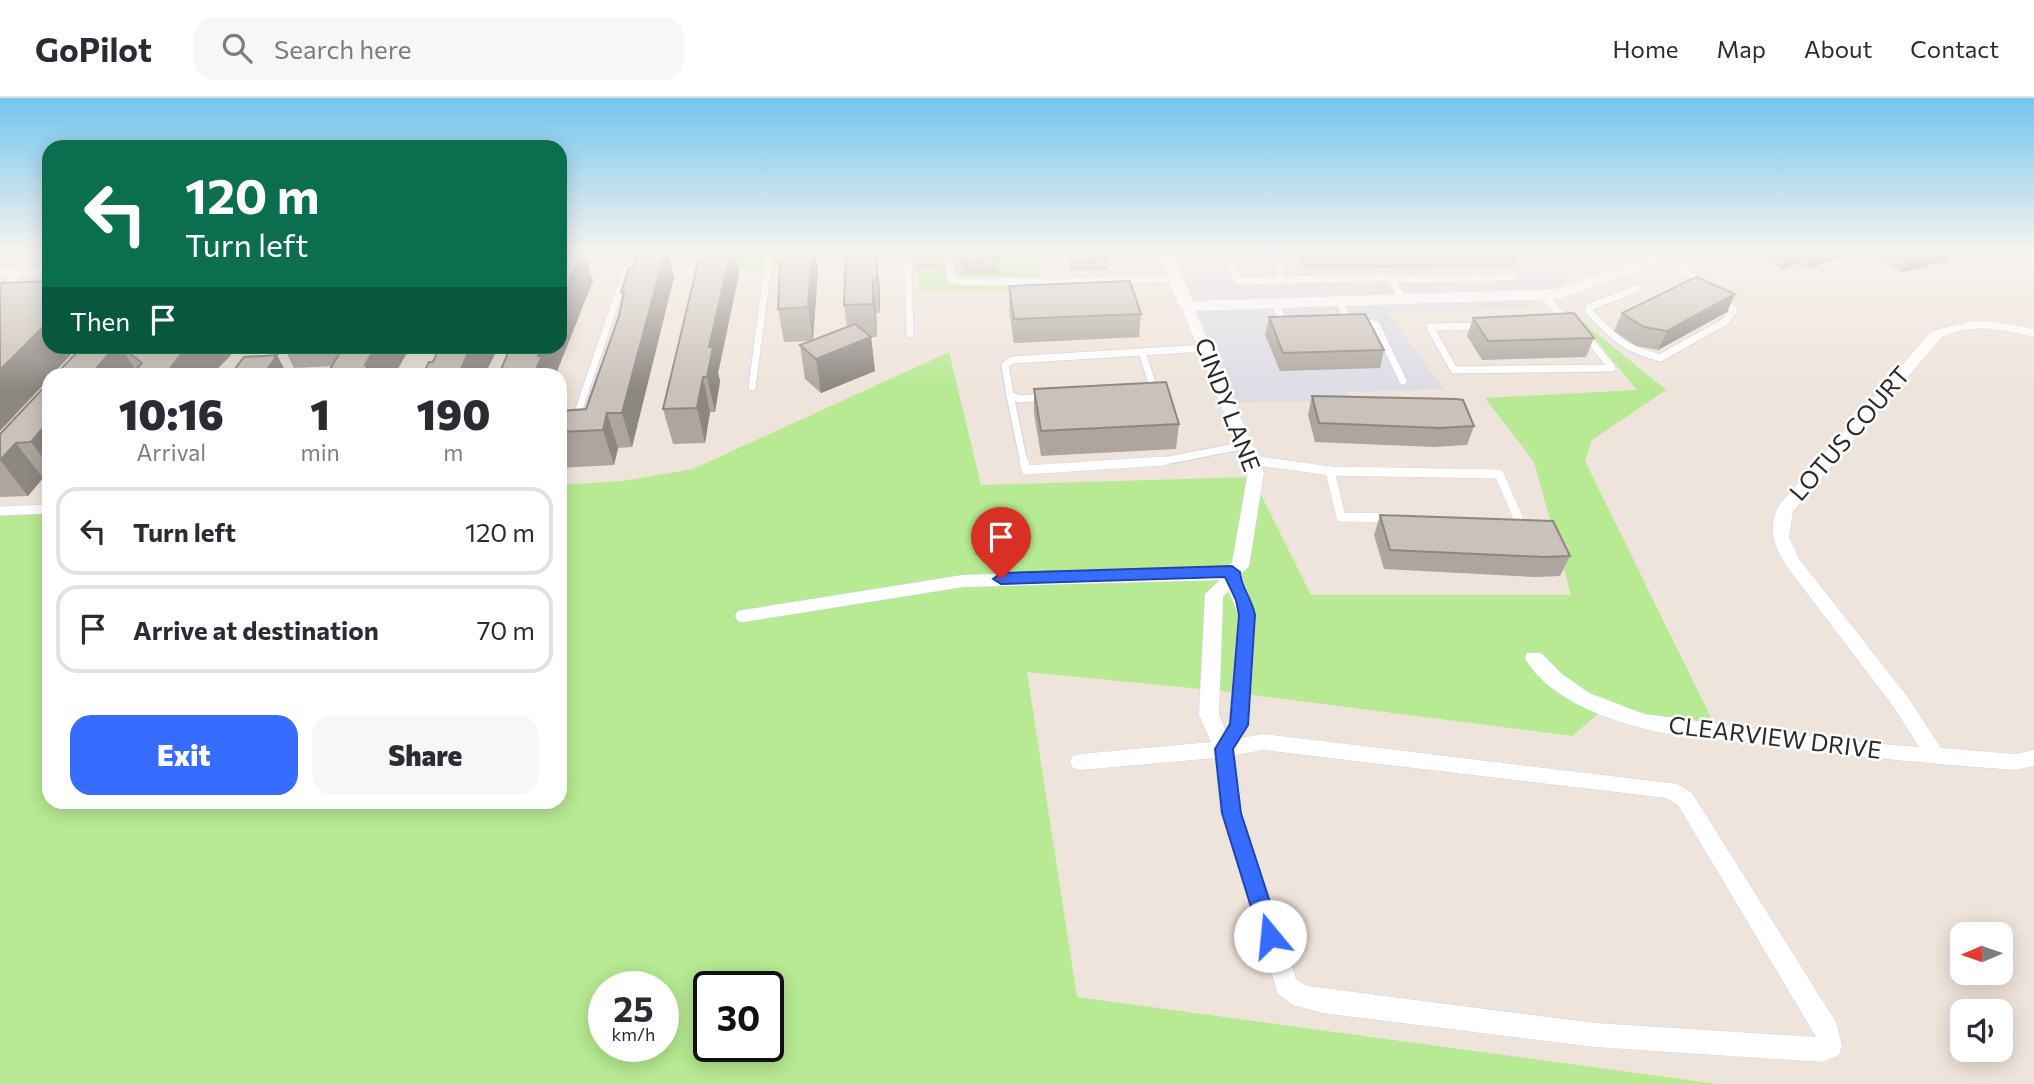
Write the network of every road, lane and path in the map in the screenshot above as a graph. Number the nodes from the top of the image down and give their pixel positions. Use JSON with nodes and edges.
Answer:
{"nodes":[{"id":1,"x":617,"y":297,"type":"edge"},
{"id":2,"x":764,"y":297,"type":"edge"},
{"id":3,"x":909,"y":297,"type":"edge"},
{"id":4,"x":1183,"y":297,"type":"edge"},
{"id":5,"x":1473,"y":297,"type":"edge"},
{"id":6,"x":1545,"y":297,"type":"edge"},
{"id":7,"x":1616,"y":297,"type":"edge"},
{"id":8,"x":1720,"y":297,"type":"edge"},
{"id":9,"x":1403,"y":299,"type":"joint"},
{"id":10,"x":1338,"y":300,"type":"junction"},
{"id":11,"x":1274,"y":302,"type":"junction"},
{"id":12,"x":1187,"y":306,"type":"junction"},
{"id":13,"x":1569,"y":323,"type":"junction"},
{"id":14,"x":1350,"y":324,"type":"junction"},
{"id":15,"x":1555,"y":324,"type":"edge"},
{"id":16,"x":1337,"y":325,"type":"edge"},
{"id":17,"x":1298,"y":326,"type":"edge"},
{"id":18,"x":1486,"y":326,"type":"edge"},
{"id":19,"x":2034,"y":333,"type":"edge"},
{"id":20,"x":910,"y":334,"type":"dead end"},
{"id":21,"x":1205,"y":348,"type":"junction"},
{"id":22,"x":1142,"y":352,"type":"junction"},
{"id":23,"x":1404,"y":381,"type":"dead end"},
{"id":24,"x":752,"y":387,"type":"dead end"},
{"id":25,"x":1133,"y":391,"type":"edge"},
{"id":26,"x":1010,"y":394,"type":"junction"},
{"id":27,"x":1057,"y":396,"type":"edge"},
{"id":28,"x":575,"y":421,"type":"edge"},
{"id":29,"x":1246,"y":445,"type":"junction"},
{"id":30,"x":1253,"y":460,"type":"junction"},
{"id":31,"x":1330,"y":471,"type":"junction"},
{"id":32,"x":42,"y":509,"type":"edge"},
{"id":33,"x":0,"y":511,"type":"edge"},
{"id":34,"x":1396,"y":519,"type":"edge"},
{"id":35,"x":1506,"y":522,"type":"edge"},
{"id":36,"x":1228,"y":575,"type":"junction"},
{"id":37,"x":744,"y":616,"type":"dead end"},
{"id":38,"x":1534,"y":658,"type":"dead end"},
{"id":39,"x":1224,"y":749,"type":"junction"},
{"id":40,"x":1936,"y":757,"type":"junction"},
{"id":41,"x":2034,"y":758,"type":"edge"},
{"id":42,"x":1080,"y":762,"type":"dead end"}],
"edges":[{"from":1,"to":28,"type":"lane"},
{"from":2,"to":24,"type":"lane"},
{"from":3,"to":20,"type":"lane"},
{"from":4,"to":12,"type":"street","name":"CINDY LANE"},
{"from":5,"to":9,"type":"street","name":"CINDY LANE"},
{"from":6,"to":13,"type":"lane"},
{"from":7,"to":8,"type":"lane"},
{"from":9,"to":10,"type":"street","name":"CINDY LANE"},
{"from":10,"to":11,"type":"street","name":"CINDY LANE"},
{"from":10,"to":14,"type":"lane"},
{"from":11,"to":12,"type":"street","name":"CINDY LANE"},
{"from":11,"to":17,"type":"lane"},
{"from":12,"to":21,"type":"street","name":"CINDY LANE"},
{"from":13,"to":15,"type":"lane"},
{"from":13,"to":18,"type":"lane"},
{"from":14,"to":16,"type":"lane"},
{"from":14,"to":23,"type":"lane"},
{"from":19,"to":40,"type":"street","name":"LOTUS COURT"},
{"from":21,"to":22,"type":"lane"},
{"from":21,"to":29,"type":"street","name":"CINDY LANE"},
{"from":22,"to":25,"type":"lane"},
{"from":22,"to":26,"type":"lane"},
{"from":26,"to":27,"type":"lane"},
{"from":26,"to":29,"type":"lane"},
{"from":29,"to":30,"type":"street","name":"CINDY LANE"},
{"from":30,"to":31,"type":"lane"},
{"from":30,"to":36,"type":"street","name":"CINDY LANE"},
{"from":31,"to":34,"type":"lane"},
{"from":31,"to":35,"type":"lane"},
{"from":32,"to":33,"type":"lane"},
{"from":36,"to":37,"type":"street"},
{"from":36,"to":39,"type":"street","name":"CINDY LANE"},
{"from":36,"to":39,"type":"street"},
{"from":38,"to":40,"type":"street","name":"CLEARVIEW DRIVE"},
{"from":39,"to":39,"type":"street"},
{"from":39,"to":42,"type":"street"},
{"from":40,"to":41,"type":"street","name":"CLEARVIEW DRIVE"}]}
